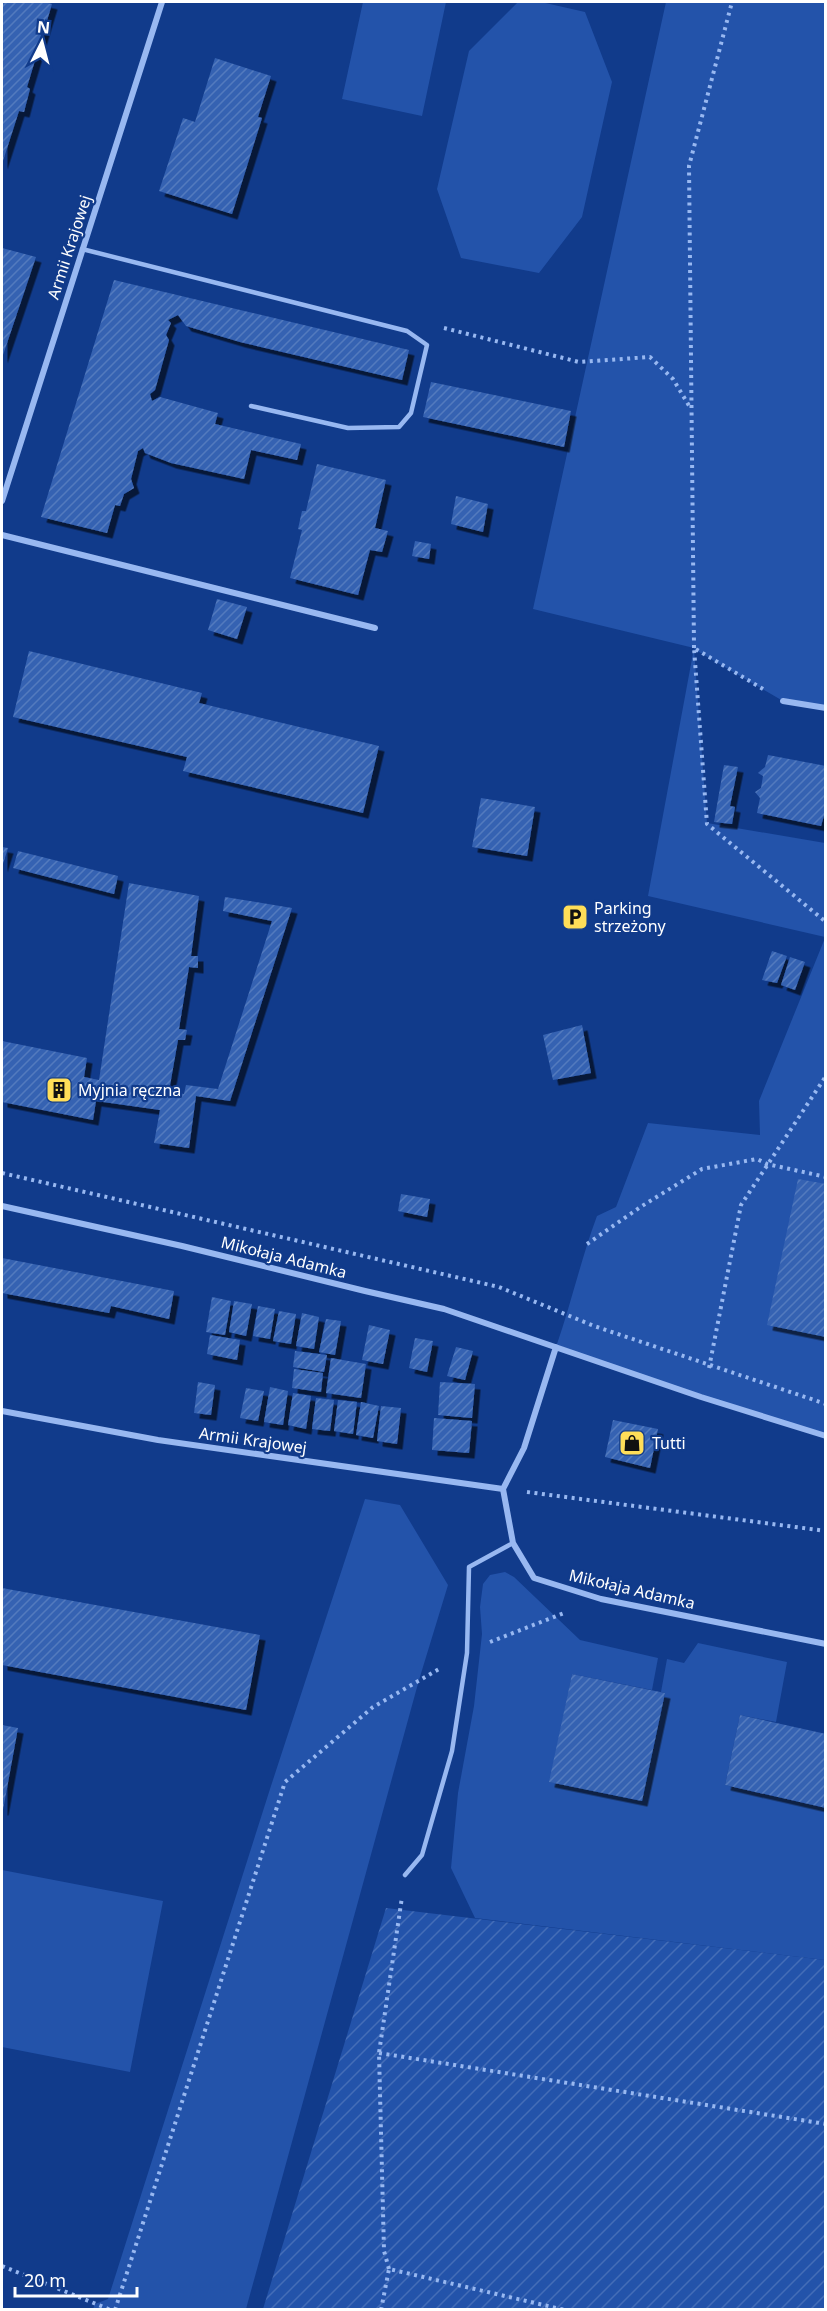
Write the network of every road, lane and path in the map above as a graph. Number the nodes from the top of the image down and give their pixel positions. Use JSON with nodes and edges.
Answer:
{"nodes":[{"id":1,"x":162,"y":2,"type":"edge"},
{"id":2,"x":732,"y":2,"type":"edge"},
{"id":3,"x":82,"y":249,"type":"junction"},
{"id":4,"x":650,"y":357,"type":"dead end"},
{"id":5,"x":251,"y":406,"type":"dead end"},
{"id":6,"x":692,"y":411,"type":"junction"},
{"id":7,"x":2,"y":501,"type":"edge"},
{"id":8,"x":2,"y":535,"type":"edge"},
{"id":9,"x":375,"y":628,"type":"dead end"},
{"id":10,"x":694,"y":648,"type":"junction"},
{"id":11,"x":783,"y":700,"type":"joint"},
{"id":12,"x":825,"y":708,"type":"edge"},
{"id":13,"x":825,"y":922,"type":"edge"},
{"id":14,"x":825,"y":1076,"type":"edge"},
{"id":15,"x":767,"y":1164,"type":"junction"},
{"id":16,"x":825,"y":1178,"type":"edge"},
{"id":17,"x":2,"y":1206,"type":"edge"},
{"id":18,"x":586,"y":1244,"type":"dead end"},
{"id":19,"x":556,"y":1347,"type":"junction"},
{"id":20,"x":701,"y":1397,"type":"junction"},
{"id":21,"x":2,"y":1411,"type":"edge"},
{"id":22,"x":825,"y":1436,"type":"edge"},
{"id":23,"x":503,"y":1489,"type":"junction"},
{"id":24,"x":825,"y":1531,"type":"edge"},
{"id":25,"x":513,"y":1543,"type":"junction"},
{"id":26,"x":601,"y":1599,"type":"junction"},
{"id":27,"x":825,"y":1644,"type":"edge"},
{"id":28,"x":467,"y":1653,"type":"junction"},
{"id":29,"x":405,"y":1875,"type":"joint"},
{"id":30,"x":379,"y":2053,"type":"junction"},
{"id":31,"x":825,"y":2124,"type":"edge"},
{"id":32,"x":2,"y":2266,"type":"edge"},
{"id":33,"x":389,"y":2269,"type":"junction"},
{"id":34,"x":95,"y":2304,"type":"junction"},
{"id":35,"x":93,"y":2310,"type":"edge"},
{"id":36,"x":113,"y":2310,"type":"edge"},
{"id":37,"x":381,"y":2310,"type":"edge"},
{"id":38,"x":565,"y":2310,"type":"edge"}],
"edges":[{"from":1,"to":3,"type":"street","name":"Armii Krajowej"},
{"from":2,"to":6,"type":"path"},
{"from":3,"to":5,"type":"lane"},
{"from":3,"to":7,"type":"street","name":"Armii Krajowej"},
{"from":4,"to":6,"type":"path"},
{"from":6,"to":10,"type":"path"},
{"from":8,"to":9,"type":"street"},
{"from":10,"to":11,"type":"path"},
{"from":10,"to":13,"type":"path"},
{"from":11,"to":12,"type":"street"},
{"from":14,"to":15,"type":"path"},
{"from":15,"to":16,"type":"path"},
{"from":15,"to":18,"type":"path"},
{"from":15,"to":20,"type":"path"},
{"from":17,"to":19,"type":"street","name":"Mikołaja Adamka"},
{"from":19,"to":20,"type":"street","name":"Mikołaja Adamka"},
{"from":19,"to":23,"type":"street"},
{"from":20,"to":22,"type":"street","name":"Mikołaja Adamka"},
{"from":21,"to":23,"type":"street","name":"Armii Krajowej"},
{"from":23,"to":24,"type":"path"},
{"from":23,"to":25,"type":"street","name":"Mikołaja Adamka"},
{"from":25,"to":26,"type":"street","name":"Mikołaja Adamka"},
{"from":25,"to":28,"type":"lane"},
{"from":26,"to":27,"type":"street","name":"Mikołaja Adamka"},
{"from":26,"to":28,"type":"path"},
{"from":28,"to":29,"type":"lane"},
{"from":28,"to":36,"type":"path"},
{"from":29,"to":30,"type":"path"},
{"from":30,"to":31,"type":"path"},
{"from":30,"to":33,"type":"path"},
{"from":32,"to":34,"type":"path"},
{"from":33,"to":37,"type":"path"},
{"from":33,"to":38,"type":"path"},
{"from":34,"to":35,"type":"path"},
{"from":34,"to":36,"type":"path"}]}
